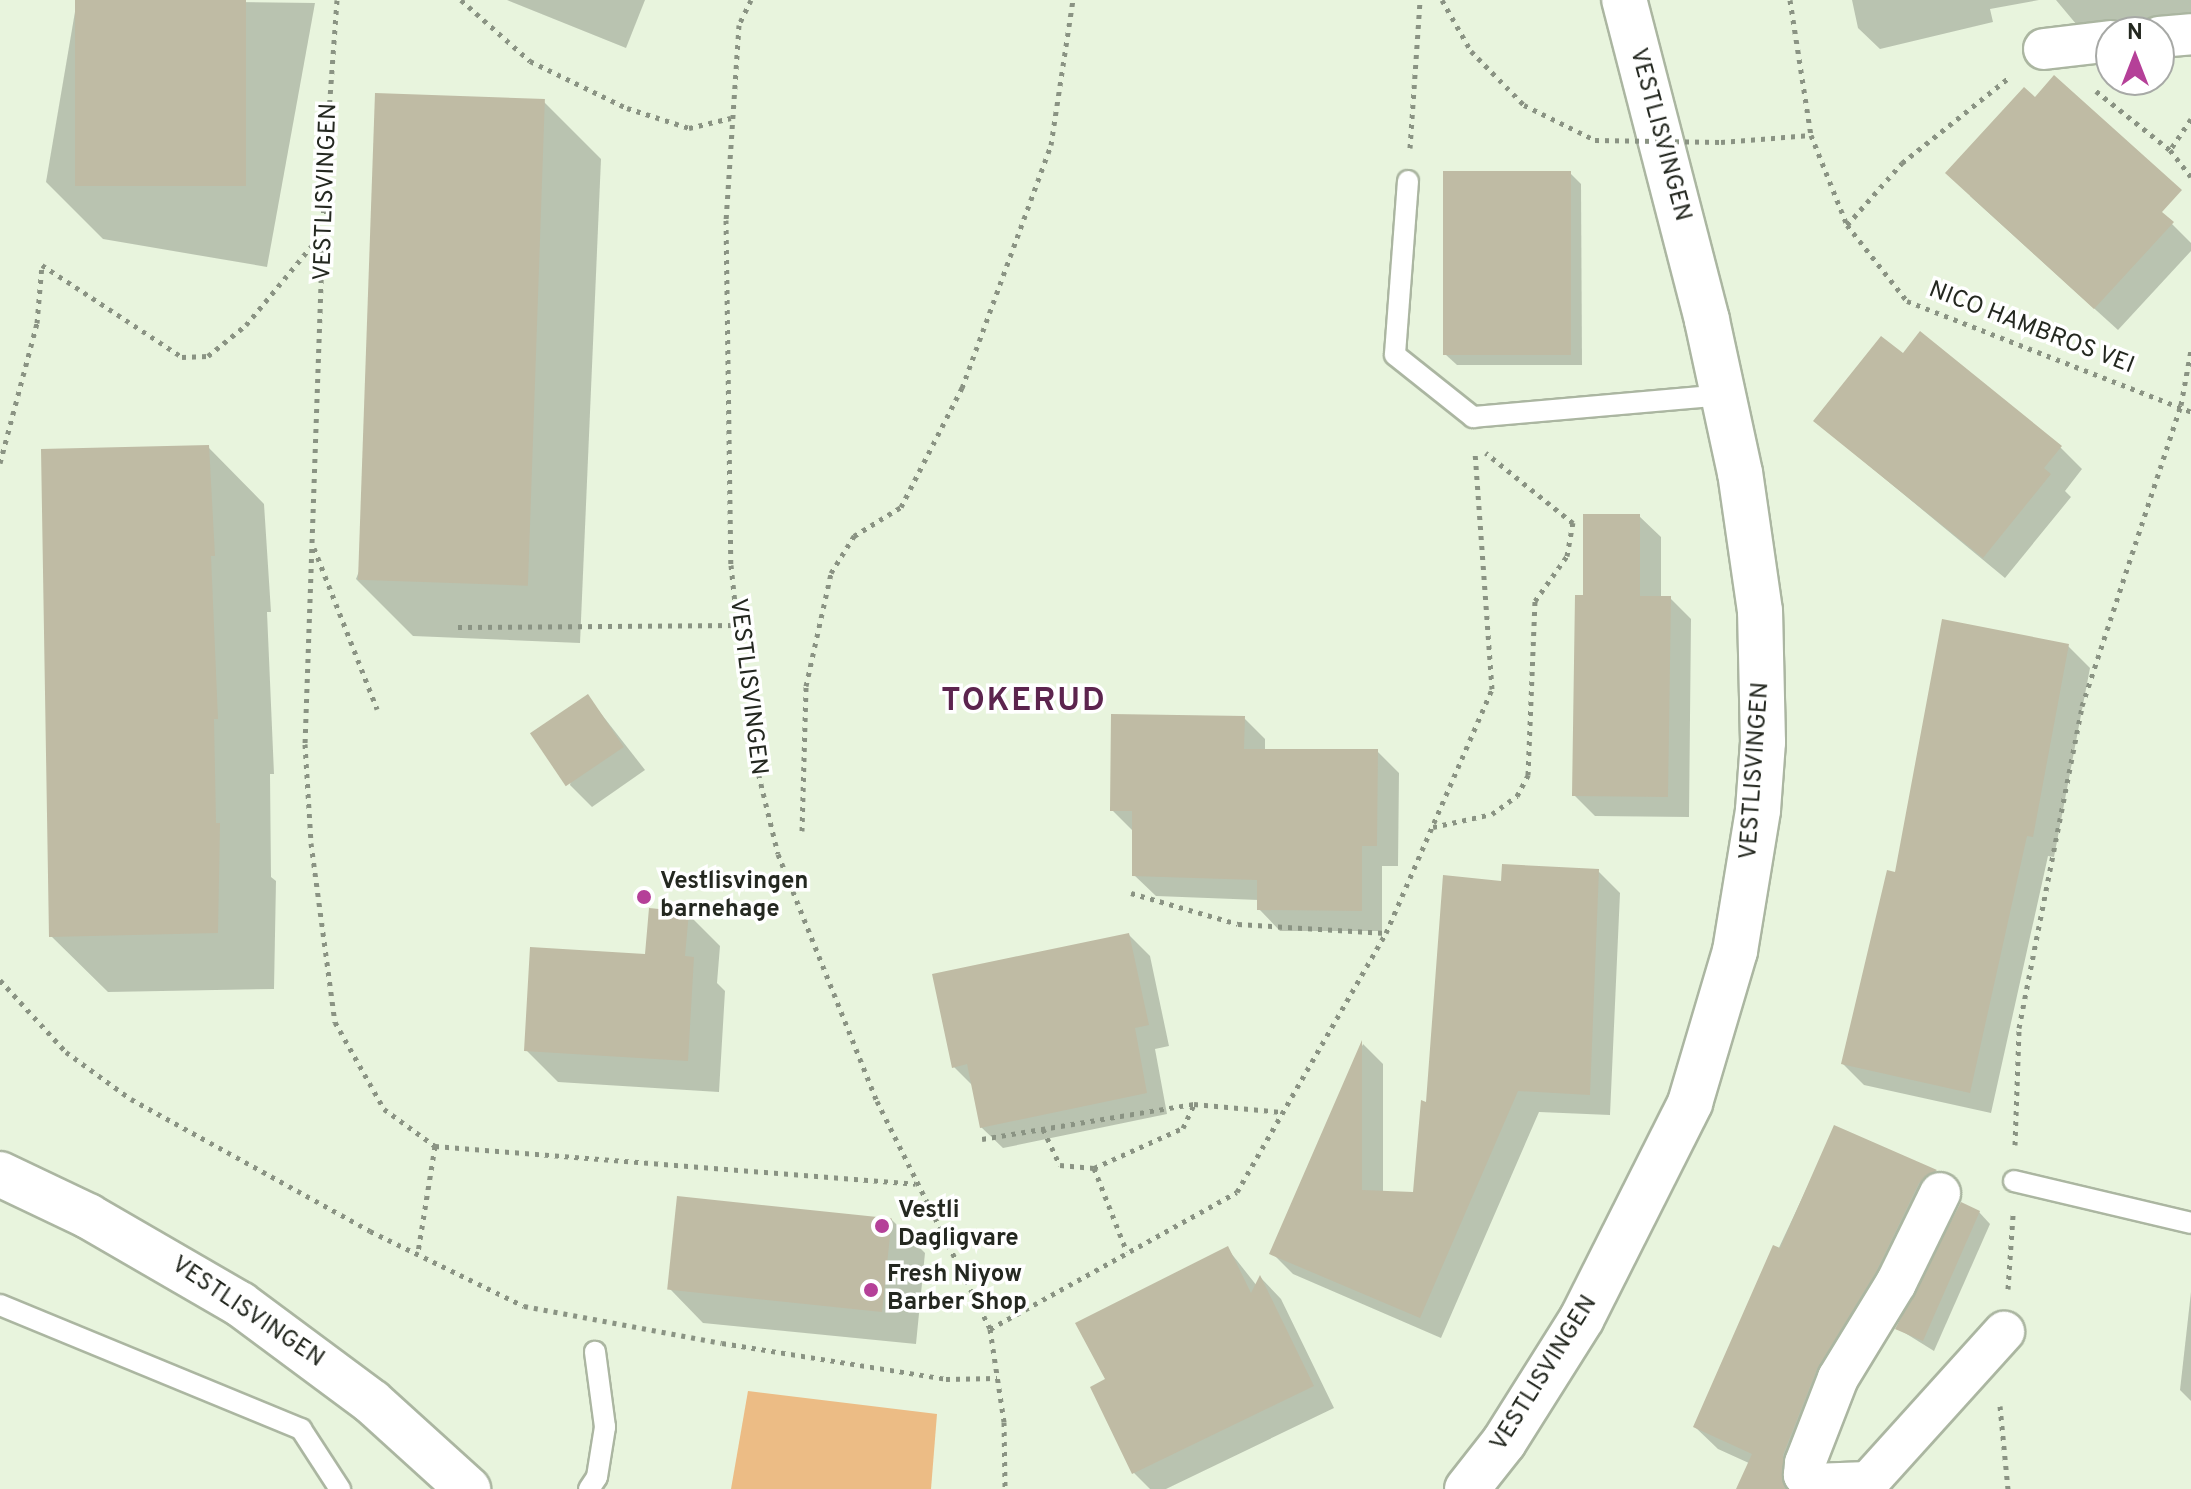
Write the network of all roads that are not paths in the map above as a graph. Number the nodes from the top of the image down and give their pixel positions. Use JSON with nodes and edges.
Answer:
{"nodes":[{"id":1,"x":1624,"y":0,"type":"edge"},
{"id":2,"x":2095,"y":43,"type":"edge"},
{"id":3,"x":2044,"y":49,"type":"road end"},
{"id":4,"x":1408,"y":181,"type":"road end"},
{"id":5,"x":1725,"y":395,"type":"junction"},
{"id":6,"x":0,"y":1174,"type":"edge"},
{"id":7,"x":2014,"y":1181,"type":"dead end"},
{"id":8,"x":1940,"y":1193,"type":"dead end"},
{"id":9,"x":2191,"y":1223,"type":"edge"},
{"id":10,"x":0,"y":1305,"type":"edge"},
{"id":11,"x":2004,"y":1332,"type":"dead end"},
{"id":12,"x":595,"y":1352,"type":"dead end"},
{"id":13,"x":1865,"y":1485,"type":"edge"},
{"id":14,"x":1812,"y":1486,"type":"edge"},
{"id":15,"x":340,"y":1489,"type":"edge"},
{"id":16,"x":468,"y":1489,"type":"edge"},
{"id":17,"x":589,"y":1489,"type":"edge"},
{"id":18,"x":1467,"y":1489,"type":"edge"}],
"edges":[{"from":1,"to":5,"type":"street","name":"VESTLISVINGEN"},
{"from":2,"to":3,"type":"street"},
{"from":4,"to":5,"type":"lane"},
{"from":5,"to":18,"type":"street","name":"VESTLISVINGEN"},
{"from":6,"to":16,"type":"street","name":"VESTLISVINGEN"},
{"from":7,"to":9,"type":"lane"},
{"from":8,"to":14,"type":"street"},
{"from":10,"to":15,"type":"lane"},
{"from":11,"to":13,"type":"street"},
{"from":12,"to":17,"type":"lane"},
{"from":13,"to":14,"type":"street"}]}
